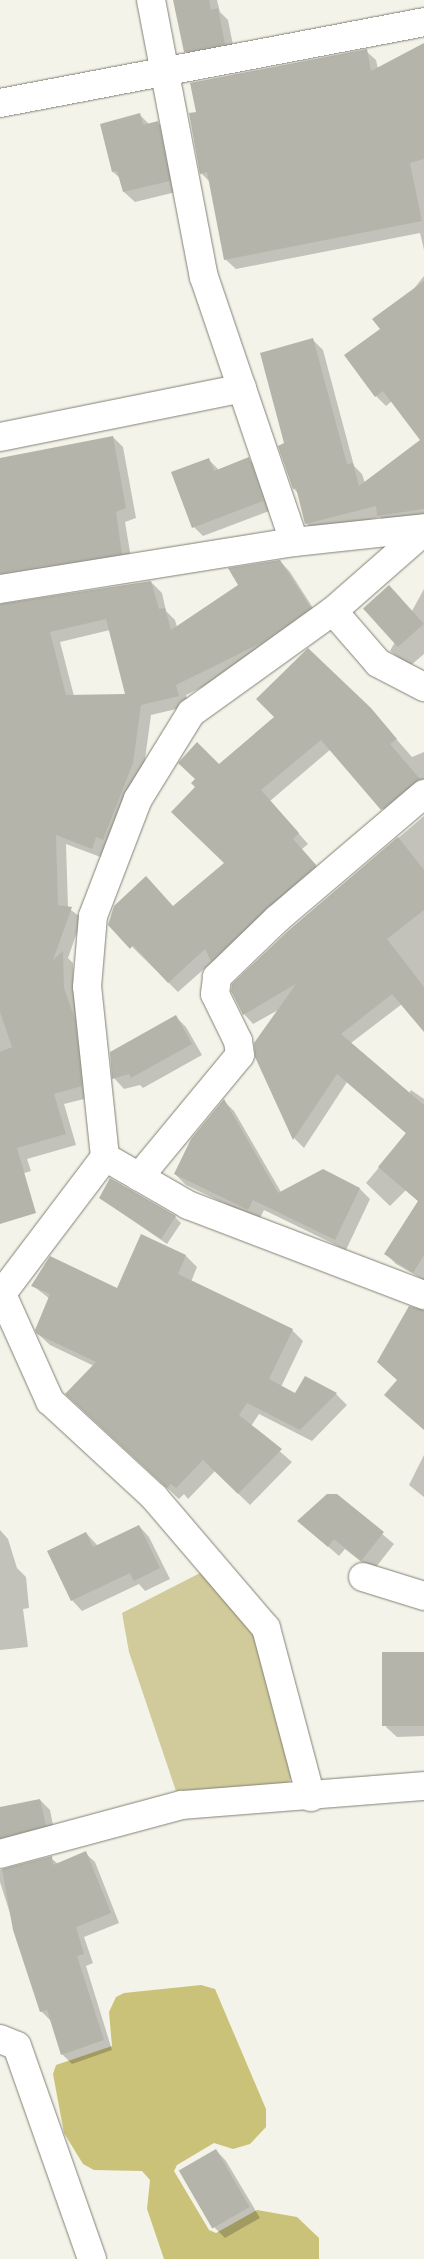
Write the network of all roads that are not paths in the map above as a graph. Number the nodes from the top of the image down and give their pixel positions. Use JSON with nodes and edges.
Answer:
{"nodes":[{"id":1,"x":151,"y":0,"type":"edge"},
{"id":2,"x":424,"y":22,"type":"edge"},
{"id":3,"x":165,"y":71,"type":"junction"},
{"id":4,"x":0,"y":103,"type":"edge"},
{"id":5,"x":242,"y":388,"type":"junction"},
{"id":6,"x":0,"y":438,"type":"edge"},
{"id":7,"x":424,"y":529,"type":"edge"},
{"id":8,"x":294,"y":542,"type":"junction"},
{"id":9,"x":0,"y":589,"type":"edge"},
{"id":10,"x":333,"y":611,"type":"junction"},
{"id":11,"x":424,"y":687,"type":"edge"},
{"id":12,"x":424,"y":794,"type":"edge"},
{"id":13,"x":104,"y":1157,"type":"junction"},
{"id":14,"x":139,"y":1177,"type":"junction"},
{"id":15,"x":1,"y":1294,"type":"edge"},
{"id":16,"x":424,"y":1295,"type":"edge"},
{"id":17,"x":363,"y":1576,"type":"dead end"},
{"id":18,"x":424,"y":1596,"type":"edge"},
{"id":19,"x":424,"y":1786,"type":"edge"},
{"id":20,"x":311,"y":1797,"type":"junction"},
{"id":21,"x":0,"y":1854,"type":"edge"},
{"id":22,"x":0,"y":2039,"type":"edge"},
{"id":23,"x":92,"y":2259,"type":"edge"}],
"edges":[{"from":1,"to":3,"type":"street"},
{"from":2,"to":3,"type":"street"},
{"from":3,"to":4,"type":"street"},
{"from":3,"to":5,"type":"street"},
{"from":5,"to":6,"type":"street"},
{"from":5,"to":8,"type":"street"},
{"from":7,"to":8,"type":"street"},
{"from":7,"to":10,"type":"street"},
{"from":8,"to":9,"type":"street"},
{"from":10,"to":11,"type":"street"},
{"from":10,"to":13,"type":"street"},
{"from":12,"to":14,"type":"street"},
{"from":13,"to":14,"type":"street"},
{"from":13,"to":15,"type":"street"},
{"from":14,"to":16,"type":"street"},
{"from":15,"to":20,"type":"street"},
{"from":17,"to":18,"type":"street"},
{"from":19,"to":20,"type":"street"},
{"from":20,"to":21,"type":"street"},
{"from":22,"to":23,"type":"street"}]}
